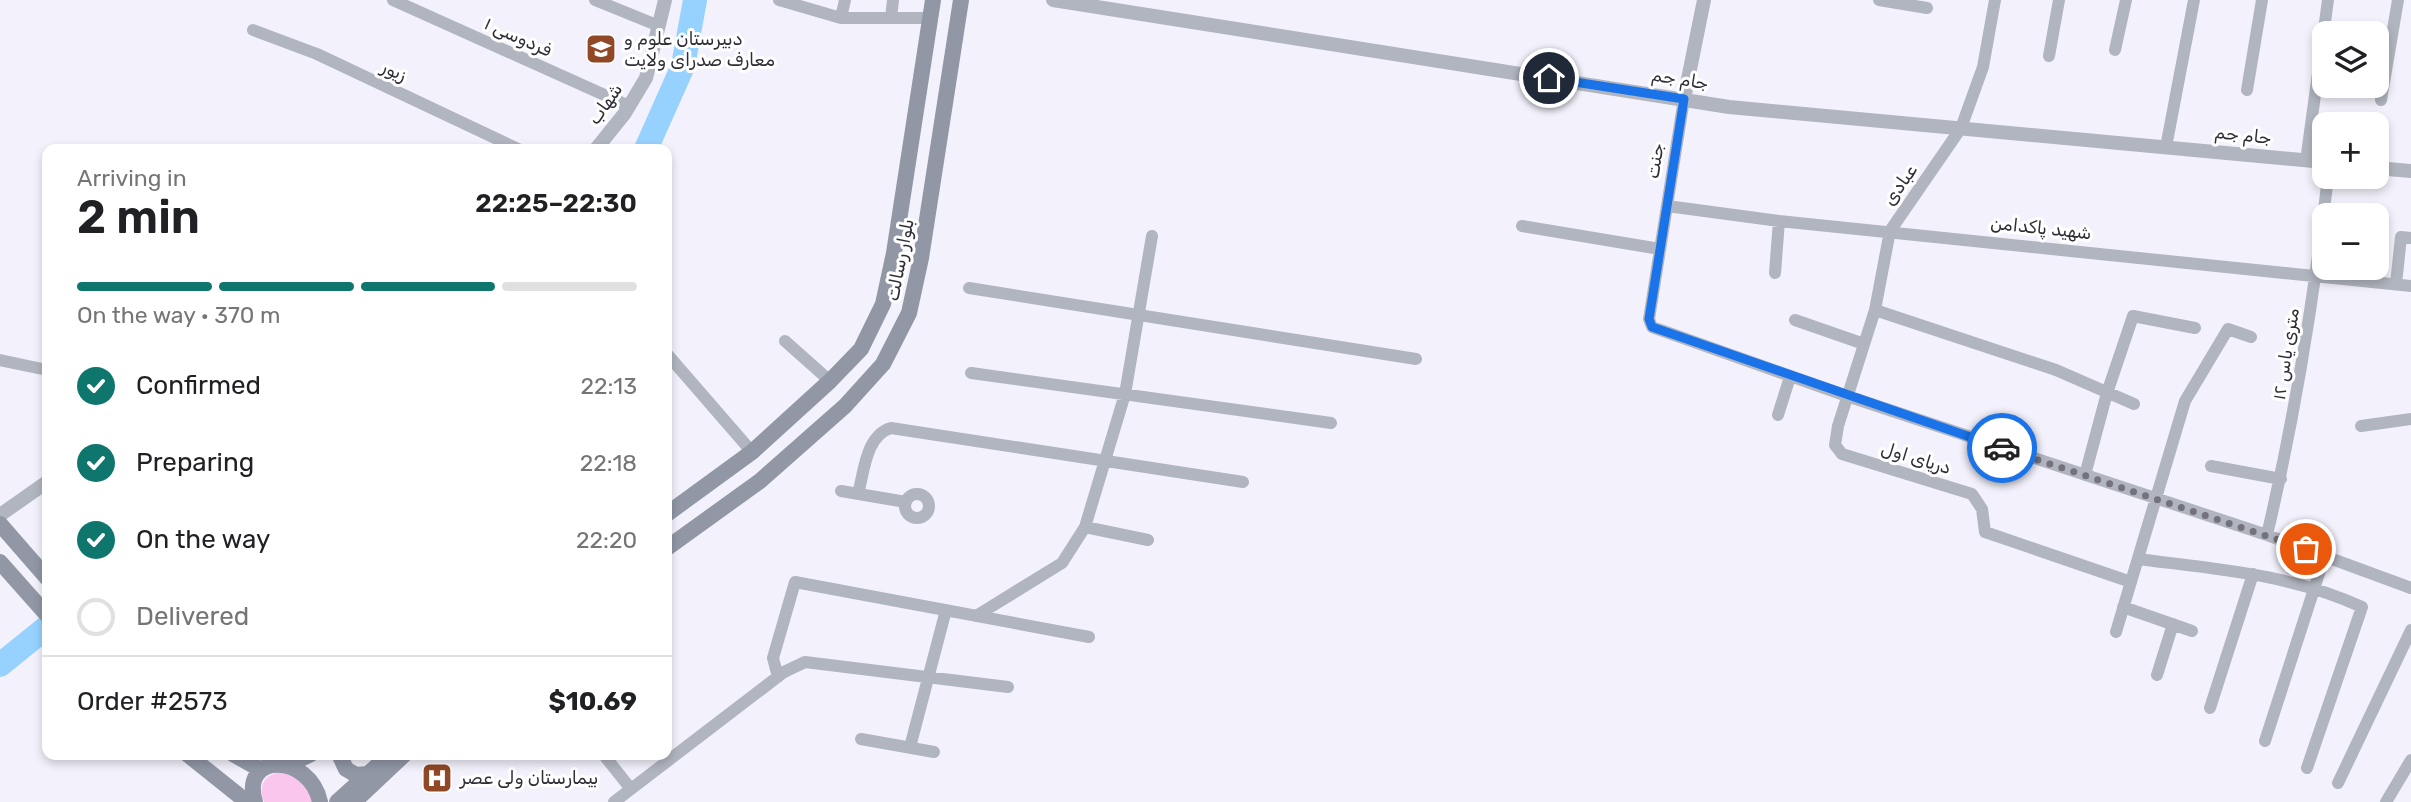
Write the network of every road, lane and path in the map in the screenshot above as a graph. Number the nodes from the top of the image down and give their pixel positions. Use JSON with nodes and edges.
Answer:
{"nodes":[{"id":1,"x":393,"y":0,"type":"edge"},
{"id":2,"x":595,"y":0,"type":"edge"},
{"id":3,"x":665,"y":0,"type":"edge"},
{"id":4,"x":779,"y":0,"type":"edge"},
{"id":5,"x":845,"y":0,"type":"edge"},
{"id":6,"x":893,"y":0,"type":"edge"},
{"id":7,"x":933,"y":0,"type":"edge"},
{"id":8,"x":961,"y":0,"type":"edge"},
{"id":9,"x":1053,"y":0,"type":"edge"},
{"id":10,"x":1704,"y":0,"type":"edge"},
{"id":11,"x":1879,"y":0,"type":"edge"},
{"id":12,"x":1995,"y":0,"type":"edge"},
{"id":13,"x":2059,"y":0,"type":"edge"},
{"id":14,"x":2126,"y":0,"type":"edge"},
{"id":15,"x":2193,"y":0,"type":"edge"},
{"id":16,"x":2262,"y":0,"type":"edge"},
{"id":17,"x":2328,"y":0,"type":"edge"},
{"id":18,"x":2398,"y":0,"type":"edge"},
{"id":19,"x":1927,"y":8,"type":"dead end"},
{"id":20,"x":841,"y":18,"type":"junction"},
{"id":21,"x":891,"y":18,"type":"junction"},
{"id":22,"x":930,"y":18,"type":"junction"},
{"id":23,"x":659,"y":26,"type":"junction"},
{"id":24,"x":253,"y":30,"type":"dead end"},
{"id":25,"x":2115,"y":50,"type":"dead end"},
{"id":26,"x":2049,"y":56,"type":"dead end"},
{"id":27,"x":2246,"y":90,"type":"dead end"},
{"id":28,"x":1684,"y":99,"type":"junction"},
{"id":29,"x":2381,"y":100,"type":"dead end"},
{"id":30,"x":629,"y":106,"type":"junction"},
{"id":31,"x":1961,"y":128,"type":"junction"},
{"id":32,"x":507,"y":144,"type":"edge"},
{"id":33,"x":600,"y":144,"type":"edge"},
{"id":34,"x":2166,"y":147,"type":"junction"},
{"id":35,"x":2306,"y":161,"type":"junction"},
{"id":36,"x":2312,"y":161,"type":"edge"},
{"id":37,"x":2389,"y":169,"type":"edge"},
{"id":38,"x":2411,"y":171,"type":"edge"},
{"id":39,"x":1667,"y":205,"type":"junction"},
{"id":40,"x":1779,"y":220,"type":"junction"},
{"id":41,"x":1522,"y":226,"type":"dead end"},
{"id":42,"x":1890,"y":231,"type":"junction"},
{"id":43,"x":1152,"y":236,"type":"dead end"},
{"id":44,"x":2411,"y":238,"type":"edge"},
{"id":45,"x":1660,"y":248,"type":"junction"},
{"id":46,"x":1775,"y":272,"type":"dead end"},
{"id":47,"x":2312,"y":274,"type":"edge"},
{"id":48,"x":2316,"y":280,"type":"edge"},
{"id":49,"x":2361,"y":280,"type":"edge"},
{"id":50,"x":2396,"y":284,"type":"junction"},
{"id":51,"x":2411,"y":286,"type":"edge"},
{"id":52,"x":969,"y":288,"type":"dead end"},
{"id":53,"x":1875,"y":310,"type":"junction"},
{"id":54,"x":1140,"y":314,"type":"junction"},
{"id":55,"x":1795,"y":320,"type":"dead end"},
{"id":56,"x":2195,"y":328,"type":"dead end"},
{"id":57,"x":2251,"y":337,"type":"dead end"},
{"id":58,"x":785,"y":341,"type":"dead end"},
{"id":59,"x":1864,"y":344,"type":"junction"},
{"id":60,"x":1416,"y":359,"type":"dead end"},
{"id":61,"x":0,"y":360,"type":"edge"},
{"id":62,"x":672,"y":360,"type":"edge"},
{"id":63,"x":42,"y":369,"type":"edge"},
{"id":64,"x":971,"y":373,"type":"dead end"},
{"id":65,"x":1790,"y":377,"type":"junction"},
{"id":66,"x":831,"y":381,"type":"junction"},
{"id":67,"x":2107,"y":393,"type":"junction"},
{"id":68,"x":1125,"y":394,"type":"junction"},
{"id":69,"x":1847,"y":396,"type":"junction"},
{"id":70,"x":2134,"y":404,"type":"dead end"},
{"id":71,"x":1778,"y":415,"type":"dead end"},
{"id":72,"x":2411,"y":419,"type":"edge"},
{"id":73,"x":1331,"y":423,"type":"dead end"},
{"id":74,"x":2361,"y":426,"type":"dead end"},
{"id":75,"x":752,"y":452,"type":"junction"},
{"id":76,"x":1105,"y":461,"type":"junction"},
{"id":77,"x":2211,"y":466,"type":"dead end"},
{"id":78,"x":2085,"y":475,"type":"junction"},
{"id":79,"x":2281,"y":478,"type":"junction"},
{"id":80,"x":1243,"y":482,"type":"dead end"},
{"id":81,"x":42,"y":485,"type":"edge"},
{"id":82,"x":841,"y":491,"type":"dead end"},
{"id":83,"x":858,"y":494,"type":"junction"},
{"id":84,"x":2155,"y":498,"type":"junction"},
{"id":85,"x":906,"y":502,"type":"dead end"},
{"id":86,"x":672,"y":510,"type":"edge"},
{"id":87,"x":0,"y":514,"type":"edge"},
{"id":88,"x":0,"y":524,"type":"edge"},
{"id":89,"x":1085,"y":527,"type":"junction"},
{"id":90,"x":2267,"y":535,"type":"junction"},
{"id":91,"x":1148,"y":540,"type":"dead end"},
{"id":92,"x":672,"y":544,"type":"edge"},
{"id":93,"x":2325,"y":555,"type":"junction"},
{"id":94,"x":2138,"y":559,"type":"junction"},
{"id":95,"x":2,"y":567,"type":"edge"},
{"id":96,"x":42,"y":572,"type":"edge"},
{"id":97,"x":2253,"y":574,"type":"junction"},
{"id":98,"x":2131,"y":582,"type":"junction"},
{"id":99,"x":2315,"y":588,"type":"junction"},
{"id":100,"x":2411,"y":588,"type":"edge"},
{"id":101,"x":2123,"y":607,"type":"junction"},
{"id":102,"x":42,"y":609,"type":"edge"},
{"id":103,"x":946,"y":610,"type":"junction"},
{"id":104,"x":976,"y":616,"type":"junction"},
{"id":105,"x":2173,"y":624,"type":"junction"},
{"id":106,"x":2411,"y":630,"type":"edge"},
{"id":107,"x":2192,"y":631,"type":"dead end"},
{"id":108,"x":2116,"y":632,"type":"dead end"},
{"id":109,"x":1089,"y":636,"type":"dead end"},
{"id":110,"x":2157,"y":675,"type":"dead end"},
{"id":111,"x":929,"y":676,"type":"junction"},
{"id":112,"x":778,"y":677,"type":"junction"},
{"id":113,"x":1008,"y":687,"type":"dead end"},
{"id":114,"x":2210,"y":708,"type":"dead end"},
{"id":115,"x":861,"y":739,"type":"dead end"},
{"id":116,"x":2265,"y":741,"type":"dead end"},
{"id":117,"x":910,"y":747,"type":"junction"},
{"id":118,"x":934,"y":752,"type":"dead end"},
{"id":119,"x":672,"y":758,"type":"edge"},
{"id":120,"x":194,"y":760,"type":"edge"},
{"id":121,"x":244,"y":760,"type":"edge"},
{"id":122,"x":298,"y":760,"type":"edge"},
{"id":123,"x":342,"y":760,"type":"edge"},
{"id":124,"x":383,"y":760,"type":"edge"},
{"id":125,"x":399,"y":760,"type":"edge"},
{"id":126,"x":608,"y":760,"type":"edge"},
{"id":127,"x":669,"y":760,"type":"edge"},
{"id":128,"x":2411,"y":760,"type":"edge"},
{"id":129,"x":288,"y":765,"type":"junction"},
{"id":130,"x":2306,"y":768,"type":"dead end"},
{"id":131,"x":261,"y":770,"type":"junction"},
{"id":132,"x":368,"y":774,"type":"junction"},
{"id":133,"x":2338,"y":783,"type":"dead end"},
{"id":134,"x":631,"y":789,"type":"junction"},
{"id":135,"x":247,"y":802,"type":"edge"},
{"id":136,"x":255,"y":802,"type":"edge"},
{"id":137,"x":320,"y":802,"type":"edge"},
{"id":138,"x":337,"y":802,"type":"edge"},
{"id":139,"x":354,"y":802,"type":"edge"},
{"id":140,"x":614,"y":802,"type":"edge"},
{"id":141,"x":2386,"y":802,"type":"edge"}],
"edges":[{"from":1,"to":30,"type":"street","name":"فردوسی ۱"},
{"from":2,"to":23,"type":"street"},
{"from":3,"to":23,"type":"street","name":"شهاب"},
{"from":4,"to":20,"type":"street"},
{"from":5,"to":20,"type":"street"},
{"from":6,"to":21,"type":"street"},
{"from":7,"to":22,"type":"main road","name":"بلوار رسالت"},
{"from":8,"to":92,"type":"main road","name":"بلوار رسالت"},
{"from":9,"to":28,"type":"street","name":"جام جم"},
{"from":10,"to":28,"type":"street","name":"جنت"},
{"from":11,"to":19,"type":"street"},
{"from":12,"to":31,"type":"street","name":"عبادی"},
{"from":13,"to":26,"type":"street"},
{"from":14,"to":25,"type":"street"},
{"from":15,"to":34,"type":"street"},
{"from":16,"to":27,"type":"street"},
{"from":17,"to":35,"type":"street"},
{"from":18,"to":29,"type":"street"},
{"from":20,"to":21,"type":"street"},
{"from":21,"to":22,"type":"street"},
{"from":22,"to":66,"type":"main road","name":"بلوار رسالت"},
{"from":23,"to":30,"type":"street","name":"شهاب"},
{"from":24,"to":32,"type":"street","name":"زیور"},
{"from":28,"to":31,"type":"street","name":"جام جم"},
{"from":28,"to":39,"type":"street","name":"جنت"},
{"from":30,"to":33,"type":"street","name":"شهاب"},
{"from":31,"to":34,"type":"street","name":"جام جم"},
{"from":31,"to":42,"type":"street","name":"عبادی"},
{"from":34,"to":35,"type":"street","name":"جام جم"},
{"from":35,"to":36,"type":"street","name":"جام جم"},
{"from":37,"to":38,"type":"street"},
{"from":39,"to":40,"type":"street","name":"شهید پاکدامن"},
{"from":39,"to":45,"type":"street","name":"جنت"},
{"from":40,"to":42,"type":"street","name":"شهید پاکدامن"},
{"from":40,"to":46,"type":"street"},
{"from":41,"to":45,"type":"street"},
{"from":42,"to":47,"type":"street","name":"شهید پاکدامن"},
{"from":42,"to":53,"type":"street","name":"عبادی"},
{"from":43,"to":54,"type":"street"},
{"from":44,"to":50,"type":"street"},
{"from":45,"to":65,"type":"street","name":"جنت"},
{"from":48,"to":79,"type":"street","name":"۱۲ متری یاس"},
{"from":49,"to":50,"type":"street","name":"شهید پاکدامن"},
{"from":50,"to":51,"type":"street","name":"شهید پاکدامن"},
{"from":52,"to":54,"type":"street"},
{"from":53,"to":59,"type":"street","name":"عبادی"},
{"from":53,"to":67,"type":"street"},
{"from":54,"to":60,"type":"street"},
{"from":54,"to":68,"type":"street"},
{"from":55,"to":59,"type":"street"},
{"from":56,"to":67,"type":"street"},
{"from":57,"to":84,"type":"street"},
{"from":58,"to":66,"type":"street"},
{"from":59,"to":69,"type":"street","name":"عبادی"},
{"from":61,"to":63,"type":"street"},
{"from":62,"to":75,"type":"street"},
{"from":64,"to":68,"type":"street"},
{"from":65,"to":69,"type":"street"},
{"from":65,"to":71,"type":"street"},
{"from":66,"to":75,"type":"main road","name":"بلوار رسالت"},
{"from":67,"to":70,"type":"street"},
{"from":67,"to":78,"type":"street"},
{"from":68,"to":73,"type":"street"},
{"from":68,"to":76,"type":"street"},
{"from":69,"to":78,"type":"street"},
{"from":69,"to":98,"type":"street","name":"دریای اول"},
{"from":72,"to":74,"type":"street"},
{"from":75,"to":86,"type":"main road","name":"بلوار رسالت"},
{"from":76,"to":80,"type":"street"},
{"from":76,"to":83,"type":"street"},
{"from":76,"to":89,"type":"street"},
{"from":77,"to":79,"type":"street"},
{"from":78,"to":84,"type":"street"},
{"from":79,"to":90,"type":"street","name":"۱۲ متری یاس"},
{"from":81,"to":87,"type":"street"},
{"from":82,"to":83,"type":"street"},
{"from":83,"to":85,"type":"street"},
{"from":84,"to":90,"type":"street"},
{"from":84,"to":94,"type":"street"},
{"from":88,"to":96,"type":"main road"},
{"from":89,"to":91,"type":"street"},
{"from":89,"to":104,"type":"street"},
{"from":90,"to":93,"type":"street"},
{"from":93,"to":99,"type":"street"},
{"from":93,"to":100,"type":"street"},
{"from":94,"to":97,"type":"street"},
{"from":94,"to":98,"type":"street"},
{"from":95,"to":102,"type":"main road"},
{"from":97,"to":99,"type":"street"},
{"from":97,"to":114,"type":"street"},
{"from":98,"to":101,"type":"street"},
{"from":99,"to":116,"type":"street"},
{"from":99,"to":130,"type":"street"},
{"from":101,"to":105,"type":"street"},
{"from":101,"to":108,"type":"street"},
{"from":103,"to":104,"type":"street"},
{"from":103,"to":111,"type":"street"},
{"from":103,"to":112,"type":"street"},
{"from":104,"to":109,"type":"street"},
{"from":105,"to":107,"type":"street"},
{"from":105,"to":110,"type":"street"},
{"from":106,"to":133,"type":"street"},
{"from":111,"to":112,"type":"street"},
{"from":111,"to":113,"type":"street"},
{"from":111,"to":117,"type":"street"},
{"from":112,"to":119,"type":"street"},
{"from":115,"to":117,"type":"street"},
{"from":117,"to":118,"type":"street"},
{"from":120,"to":135,"type":"main road"},
{"from":121,"to":131,"type":"main road"},
{"from":122,"to":129,"type":"main road"},
{"from":123,"to":132,"type":"main road"},
{"from":124,"to":132,"type":"main road"},
{"from":125,"to":139,"type":"main road"},
{"from":126,"to":134,"type":"street"},
{"from":127,"to":134,"type":"street"},
{"from":128,"to":141,"type":"street"},
{"from":129,"to":131,"type":"main road"},
{"from":129,"to":137,"type":"main road"},
{"from":131,"to":136,"type":"main road"},
{"from":132,"to":138,"type":"main road"},
{"from":134,"to":140,"type":"street"}]}
